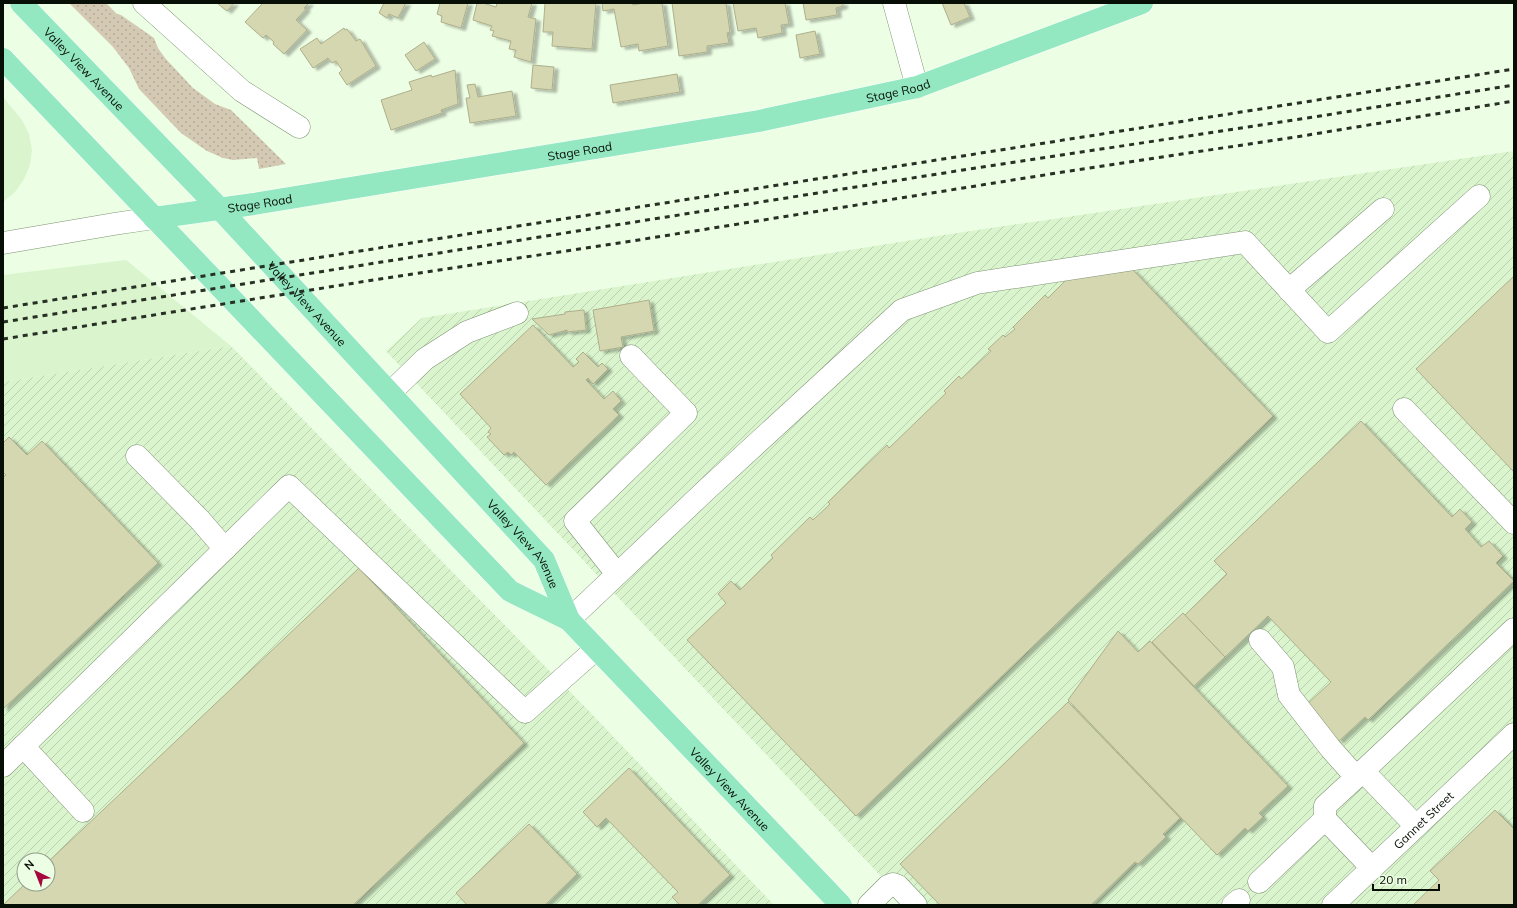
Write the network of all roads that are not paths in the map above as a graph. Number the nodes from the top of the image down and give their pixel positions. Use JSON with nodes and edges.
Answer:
{"nodes":[{"id":1,"x":21,"y":3,"type":"edge"},
{"id":2,"x":144,"y":3,"type":"edge"},
{"id":3,"x":894,"y":3,"type":"edge"},
{"id":4,"x":1142,"y":3,"type":"edge"},
{"id":5,"x":3,"y":59,"type":"edge"},
{"id":6,"x":917,"y":87,"type":"junction"},
{"id":7,"x":299,"y":127,"type":"dead end"},
{"id":8,"x":1478,"y":196,"type":"dead end"},
{"id":9,"x":220,"y":209,"type":"junction"},
{"id":10,"x":1383,"y":209,"type":"dead end"},
{"id":11,"x":154,"y":218,"type":"junction"},
{"id":12,"x":3,"y":243,"type":"edge"},
{"id":13,"x":1289,"y":290,"type":"junction"},
{"id":14,"x":518,"y":313,"type":"dead end"},
{"id":15,"x":631,"y":356,"type":"dead end"},
{"id":16,"x":390,"y":393,"type":"junction"},
{"id":17,"x":1404,"y":409,"type":"dead end"},
{"id":18,"x":137,"y":456,"type":"dead end"},
{"id":19,"x":1514,"y":523,"type":"edge"},
{"id":20,"x":225,"y":549,"type":"junction"},
{"id":21,"x":617,"y":574,"type":"junction"},
{"id":22,"x":569,"y":620,"type":"junction"},
{"id":23,"x":1514,"y":629,"type":"edge"},
{"id":24,"x":1260,"y":640,"type":"dead end"},
{"id":25,"x":596,"y":649,"type":"junction"},
{"id":26,"x":1514,"y":734,"type":"edge"},
{"id":27,"x":23,"y":746,"type":"junction"},
{"id":28,"x":3,"y":766,"type":"edge"},
{"id":29,"x":1359,"y":774,"type":"junction"},
{"id":30,"x":83,"y":811,"type":"dead end"},
{"id":31,"x":1325,"y":819,"type":"junction"},
{"id":32,"x":1416,"y":826,"type":"junction"},
{"id":33,"x":1372,"y":868,"type":"junction"},
{"id":34,"x":1259,"y":882,"type":"dead end"},
{"id":35,"x":841,"y":905,"type":"edge"},
{"id":36,"x":870,"y":905,"type":"edge"},
{"id":37,"x":916,"y":905,"type":"edge"},
{"id":38,"x":1333,"y":905,"type":"edge"}],
"edges":[{"from":1,"to":9,"type":"main road","name":"Valley View Avenue"},
{"from":2,"to":7,"type":"street"},
{"from":3,"to":6,"type":"street"},
{"from":4,"to":6,"type":"main road","name":"Stage Road"},
{"from":5,"to":11,"type":"main road","name":"Valley View Avenue"},
{"from":6,"to":9,"type":"main road","name":"Stage Road"},
{"from":8,"to":13,"type":"street"},
{"from":9,"to":11,"type":"main road","name":"Stage Road"},
{"from":9,"to":16,"type":"main road","name":"Valley View Avenue"},
{"from":10,"to":13,"type":"street"},
{"from":11,"to":12,"type":"street","name":"Stage Road"},
{"from":11,"to":22,"type":"main road","name":"Valley View Avenue"},
{"from":13,"to":21,"type":"street"},
{"from":14,"to":16,"type":"street"},
{"from":15,"to":21,"type":"street"},
{"from":16,"to":22,"type":"main road","name":"Valley View Avenue"},
{"from":17,"to":19,"type":"street"},
{"from":18,"to":20,"type":"street"},
{"from":20,"to":25,"type":"street"},
{"from":20,"to":27,"type":"street"},
{"from":21,"to":22,"type":"street"},
{"from":22,"to":25,"type":"main road","name":"Valley View Avenue"},
{"from":23,"to":29,"type":"street"},
{"from":24,"to":29,"type":"street"},
{"from":25,"to":35,"type":"main road","name":"Valley View Avenue"},
{"from":26,"to":32,"type":"street","name":"Gannet Street"},
{"from":27,"to":28,"type":"street"},
{"from":27,"to":30,"type":"street"},
{"from":29,"to":31,"type":"street"},
{"from":29,"to":32,"type":"street"},
{"from":31,"to":33,"type":"street"},
{"from":31,"to":34,"type":"street"},
{"from":32,"to":33,"type":"street","name":"Gannet Street"},
{"from":33,"to":38,"type":"street","name":"Gannet Street"},
{"from":36,"to":37,"type":"street"}]}
